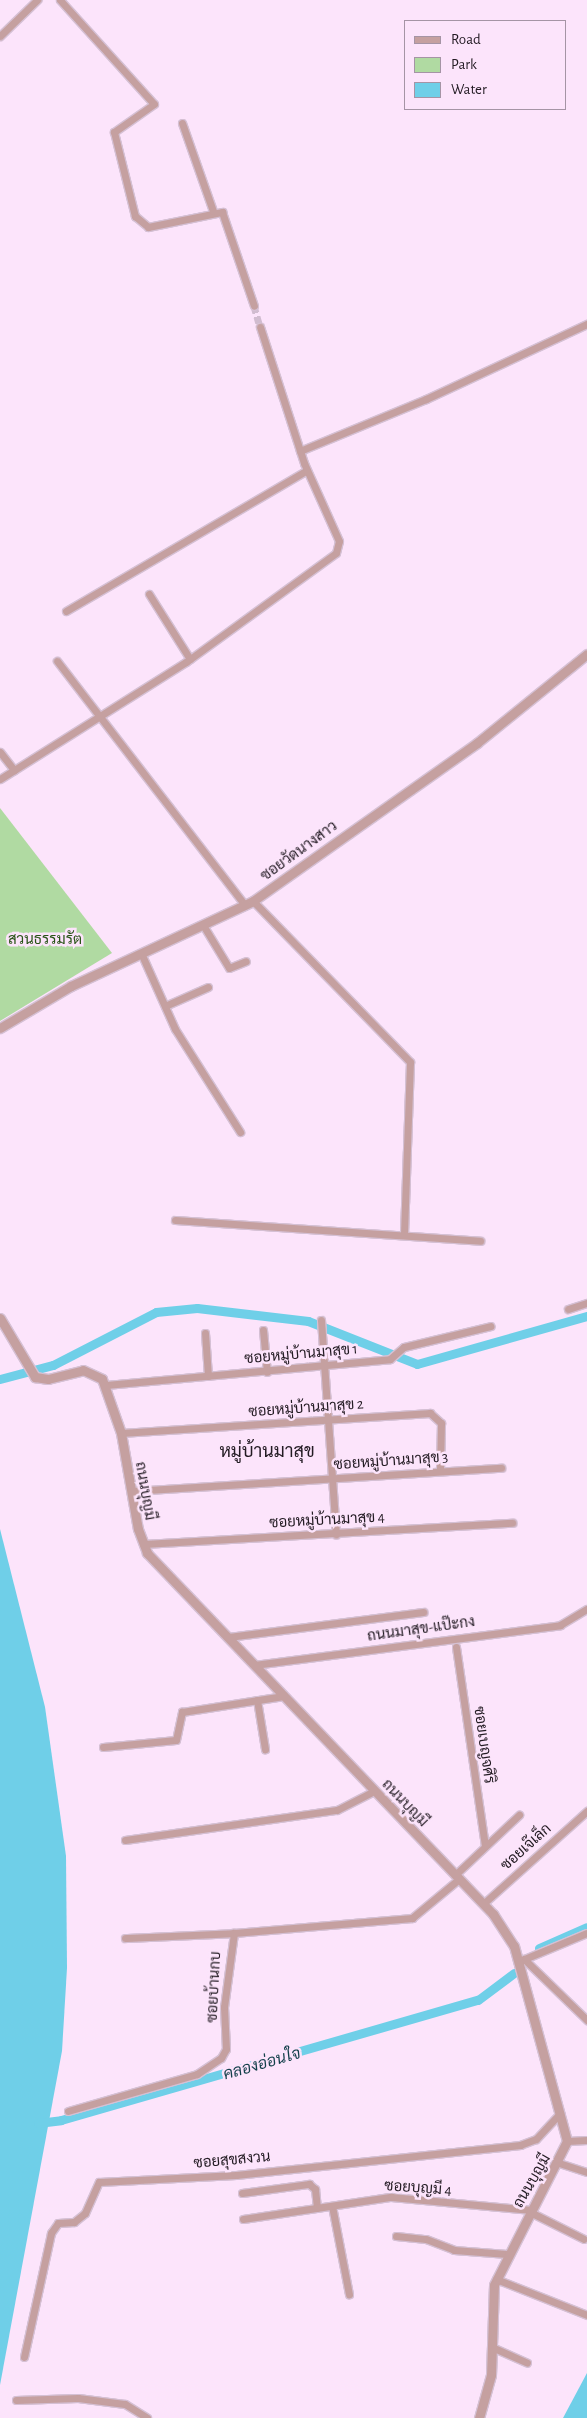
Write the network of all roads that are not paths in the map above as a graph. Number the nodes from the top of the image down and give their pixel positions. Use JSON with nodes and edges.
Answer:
{"nodes":[{"id":1,"x":37,"y":0,"type":"edge"},
{"id":2,"x":60,"y":0,"type":"edge"},
{"id":3,"x":0,"y":36,"type":"edge"},
{"id":4,"x":182,"y":123,"type":"dead end"},
{"id":5,"x":213,"y":211,"type":"junction"},
{"id":6,"x":254,"y":306,"type":"tunnel mouth"},
{"id":7,"x":587,"y":324,"type":"edge"},
{"id":8,"x":260,"y":327,"type":"tunnel mouth"},
{"id":9,"x":300,"y":450,"type":"junction"},
{"id":10,"x":307,"y":470,"type":"junction"},
{"id":11,"x":149,"y":594,"type":"dead end"},
{"id":12,"x":66,"y":611,"type":"dead end"},
{"id":13,"x":587,"y":654,"type":"edge"},
{"id":14,"x":190,"y":659,"type":"junction"},
{"id":15,"x":56,"y":661,"type":"dead end"},
{"id":16,"x":99,"y":717,"type":"junction"},
{"id":17,"x":0,"y":752,"type":"edge"},
{"id":18,"x":14,"y":770,"type":"junction"},
{"id":19,"x":0,"y":779,"type":"edge"},
{"id":20,"x":249,"y":903,"type":"junction"},
{"id":21,"x":203,"y":926,"type":"junction"},
{"id":22,"x":141,"y":953,"type":"junction"},
{"id":23,"x":246,"y":961,"type":"dead end"},
{"id":24,"x":208,"y":987,"type":"dead end"},
{"id":25,"x":165,"y":1006,"type":"junction"},
{"id":26,"x":0,"y":1028,"type":"edge"},
{"id":27,"x":240,"y":1132,"type":"dead end"},
{"id":28,"x":175,"y":1220,"type":"dead end"},
{"id":29,"x":404,"y":1235,"type":"junction"},
{"id":30,"x":480,"y":1241,"type":"dead end"},
{"id":31,"x":587,"y":1303,"type":"edge"},
{"id":32,"x":568,"y":1309,"type":"dead end"},
{"id":33,"x":0,"y":1318,"type":"edge"},
{"id":34,"x":321,"y":1320,"type":"dead end"},
{"id":35,"x":491,"y":1326,"type":"dead end"},
{"id":36,"x":263,"y":1330,"type":"dead end"},
{"id":37,"x":205,"y":1334,"type":"dead end"},
{"id":38,"x":324,"y":1368,"type":"junction"},
{"id":39,"x":267,"y":1372,"type":"junction"},
{"id":40,"x":208,"y":1376,"type":"junction"},
{"id":41,"x":106,"y":1385,"type":"junction"},
{"id":42,"x":328,"y":1421,"type":"junction"},
{"id":43,"x":121,"y":1433,"type":"junction"},
{"id":44,"x":501,"y":1468,"type":"dead end"},
{"id":45,"x":440,"y":1471,"type":"junction"},
{"id":46,"x":332,"y":1478,"type":"junction"},
{"id":47,"x":132,"y":1491,"type":"junction"},
{"id":48,"x":512,"y":1523,"type":"dead end"},
{"id":49,"x":336,"y":1534,"type":"junction"},
{"id":50,"x":143,"y":1544,"type":"junction"},
{"id":51,"x":587,"y":1609,"type":"edge"},
{"id":52,"x":423,"y":1612,"type":"dead end"},
{"id":53,"x":228,"y":1637,"type":"junction"},
{"id":54,"x":456,"y":1648,"type":"dead end"},
{"id":55,"x":254,"y":1665,"type":"junction"},
{"id":56,"x":284,"y":1696,"type":"junction"},
{"id":57,"x":257,"y":1700,"type":"junction"},
{"id":58,"x":103,"y":1747,"type":"dead end"},
{"id":59,"x":265,"y":1749,"type":"dead end"},
{"id":60,"x":374,"y":1791,"type":"junction"},
{"id":61,"x":587,"y":1811,"type":"edge"},
{"id":62,"x":519,"y":1815,"type":"dead end"},
{"id":63,"x":125,"y":1840,"type":"dead end"},
{"id":64,"x":485,"y":1846,"type":"junction"},
{"id":65,"x":457,"y":1877,"type":"junction"},
{"id":66,"x":483,"y":1904,"type":"junction"},
{"id":67,"x":234,"y":1933,"type":"junction"},
{"id":68,"x":587,"y":1933,"type":"edge"},
{"id":69,"x":125,"y":1938,"type":"dead end"},
{"id":70,"x":522,"y":1960,"type":"junction"},
{"id":71,"x":587,"y":2020,"type":"edge"},
{"id":72,"x":68,"y":2111,"type":"dead end"},
{"id":73,"x":560,"y":2113,"type":"junction"},
{"id":74,"x":587,"y":2140,"type":"edge"},
{"id":75,"x":567,"y":2141,"type":"junction"},
{"id":76,"x":559,"y":2163,"type":"junction"},
{"id":77,"x":587,"y":2172,"type":"edge"},
{"id":78,"x":242,"y":2193,"type":"dead end"},
{"id":79,"x":332,"y":2206,"type":"junction"},
{"id":80,"x":317,"y":2208,"type":"junction"},
{"id":81,"x":531,"y":2211,"type":"junction"},
{"id":82,"x":243,"y":2219,"type":"dead end"},
{"id":83,"x":396,"y":2236,"type":"dead end"},
{"id":84,"x":584,"y":2239,"type":"dead end"},
{"id":85,"x":507,"y":2254,"type":"junction"},
{"id":86,"x":496,"y":2279,"type":"junction"},
{"id":87,"x":348,"y":2294,"type":"dead end"},
{"id":88,"x":587,"y":2315,"type":"edge"},
{"id":89,"x":494,"y":2348,"type":"junction"},
{"id":90,"x":24,"y":2357,"type":"dead end"},
{"id":91,"x":527,"y":2363,"type":"dead end"},
{"id":92,"x":16,"y":2400,"type":"dead end"},
{"id":93,"x":147,"y":2418,"type":"edge"},
{"id":94,"x":478,"y":2418,"type":"edge"}],
"edges":[{"from":1,"to":3,"type":"street"},
{"from":2,"to":5,"type":"street"},
{"from":4,"to":5,"type":"street"},
{"from":5,"to":6,"type":"street"},
{"from":7,"to":9,"type":"street"},
{"from":8,"to":9,"type":"street"},
{"from":9,"to":10,"type":"street"},
{"from":10,"to":12,"type":"street"},
{"from":10,"to":14,"type":"street"},
{"from":11,"to":14,"type":"street"},
{"from":13,"to":20,"type":"street","name":"ซอยวัดนางสาว"},
{"from":14,"to":16,"type":"street"},
{"from":15,"to":16,"type":"street"},
{"from":16,"to":18,"type":"street"},
{"from":16,"to":20,"type":"street"},
{"from":17,"to":18,"type":"street"},
{"from":18,"to":19,"type":"street"},
{"from":20,"to":21,"type":"street","name":"ซอยวัดนางสาว"},
{"from":20,"to":29,"type":"street"},
{"from":21,"to":22,"type":"street","name":"ซอยวัดนางสาว"},
{"from":21,"to":23,"type":"street"},
{"from":22,"to":25,"type":"street"},
{"from":22,"to":26,"type":"street","name":"ซอยวัดนางสาว"},
{"from":24,"to":25,"type":"street"},
{"from":25,"to":27,"type":"street"},
{"from":28,"to":29,"type":"street"},
{"from":29,"to":30,"type":"street"},
{"from":31,"to":32,"type":"street"},
{"from":33,"to":41,"type":"street"},
{"from":34,"to":38,"type":"street"},
{"from":35,"to":38,"type":"street","name":"ซอยหมู่บ้านมาสุข 1"},
{"from":36,"to":39,"type":"street"},
{"from":37,"to":40,"type":"street"},
{"from":38,"to":39,"type":"street","name":"ซอยหมู่บ้านมาสุข 1"},
{"from":38,"to":42,"type":"street"},
{"from":39,"to":40,"type":"street","name":"ซอยหมู่บ้านมาสุข 1"},
{"from":40,"to":41,"type":"street","name":"ซอยหมู่บ้านมาสุข 1"},
{"from":41,"to":43,"type":"street","name":"ถนนบุญมี"},
{"from":42,"to":43,"type":"street","name":"ซอยหมู่บ้านมาสุข 2"},
{"from":42,"to":45,"type":"street","name":"ซอยหมู่บ้านมาสุข 2"},
{"from":42,"to":46,"type":"street"},
{"from":43,"to":47,"type":"street","name":"ถนนบุญมี"},
{"from":44,"to":45,"type":"street","name":"ซอยหมู่บ้านมาสุข 3"},
{"from":45,"to":46,"type":"street","name":"ซอยหมู่บ้านมาสุข 3"},
{"from":46,"to":47,"type":"street","name":"ซอยหมู่บ้านมาสุข 3"},
{"from":46,"to":49,"type":"street"},
{"from":47,"to":50,"type":"street","name":"ถนนบุญมี"},
{"from":48,"to":49,"type":"street","name":"ซอยหมู่บ้านมาสุข 4"},
{"from":49,"to":50,"type":"street","name":"ซอยหมู่บ้านมาสุข 4"},
{"from":50,"to":53,"type":"street","name":"ถนนบุญมี"},
{"from":51,"to":55,"type":"street","name":"ถนนมาสุข-แป๊ะกง"},
{"from":52,"to":53,"type":"street"},
{"from":53,"to":55,"type":"street","name":"ถนนบุญมี"},
{"from":54,"to":64,"type":"street","name":"ซอยเบญจศิริ"},
{"from":55,"to":56,"type":"street","name":"ถนนบุญมี"},
{"from":56,"to":57,"type":"street"},
{"from":56,"to":60,"type":"street","name":"ถนนบุญมี"},
{"from":57,"to":58,"type":"street"},
{"from":57,"to":59,"type":"street"},
{"from":60,"to":63,"type":"street"},
{"from":60,"to":65,"type":"street","name":"ถนนบุญมี"},
{"from":61,"to":66,"type":"street","name":"ซอยเจ๊เล็ก"},
{"from":62,"to":64,"type":"street"},
{"from":64,"to":65,"type":"street"},
{"from":65,"to":66,"type":"street","name":"ถนนบุญมี"},
{"from":65,"to":67,"type":"street","name":"ซอยบ้านกบ"},
{"from":66,"to":70,"type":"street","name":"ถนนบุญมี"},
{"from":67,"to":69,"type":"street"},
{"from":67,"to":72,"type":"street","name":"ซอยบ้านกบ"},
{"from":68,"to":70,"type":"street"},
{"from":70,"to":71,"type":"street"},
{"from":70,"to":73,"type":"street","name":"ถนนบุญมี"},
{"from":73,"to":75,"type":"street","name":"ถนนบุญมี"},
{"from":73,"to":90,"type":"street","name":"ซอยสุขสงวน"},
{"from":74,"to":75,"type":"street"},
{"from":75,"to":76,"type":"street","name":"ถนนบุญมี"},
{"from":76,"to":77,"type":"street"},
{"from":76,"to":81,"type":"street","name":"ถนนบุญมี"},
{"from":78,"to":80,"type":"street"},
{"from":79,"to":80,"type":"street","name":"ซอยบุญมี 4"},
{"from":79,"to":81,"type":"street","name":"ซอยบุญมี 4"},
{"from":79,"to":87,"type":"street"},
{"from":80,"to":82,"type":"street","name":"ซอยบุญมี 4"},
{"from":81,"to":84,"type":"street"},
{"from":81,"to":85,"type":"street","name":"ถนนบุญมี"},
{"from":83,"to":85,"type":"street"},
{"from":85,"to":86,"type":"street","name":"ถนนบุญมี"},
{"from":86,"to":88,"type":"street"},
{"from":86,"to":89,"type":"street","name":"ถนนบุญมี"},
{"from":89,"to":91,"type":"street"},
{"from":89,"to":94,"type":"street","name":"ถนนบุญมี"},
{"from":92,"to":93,"type":"street"}]}
